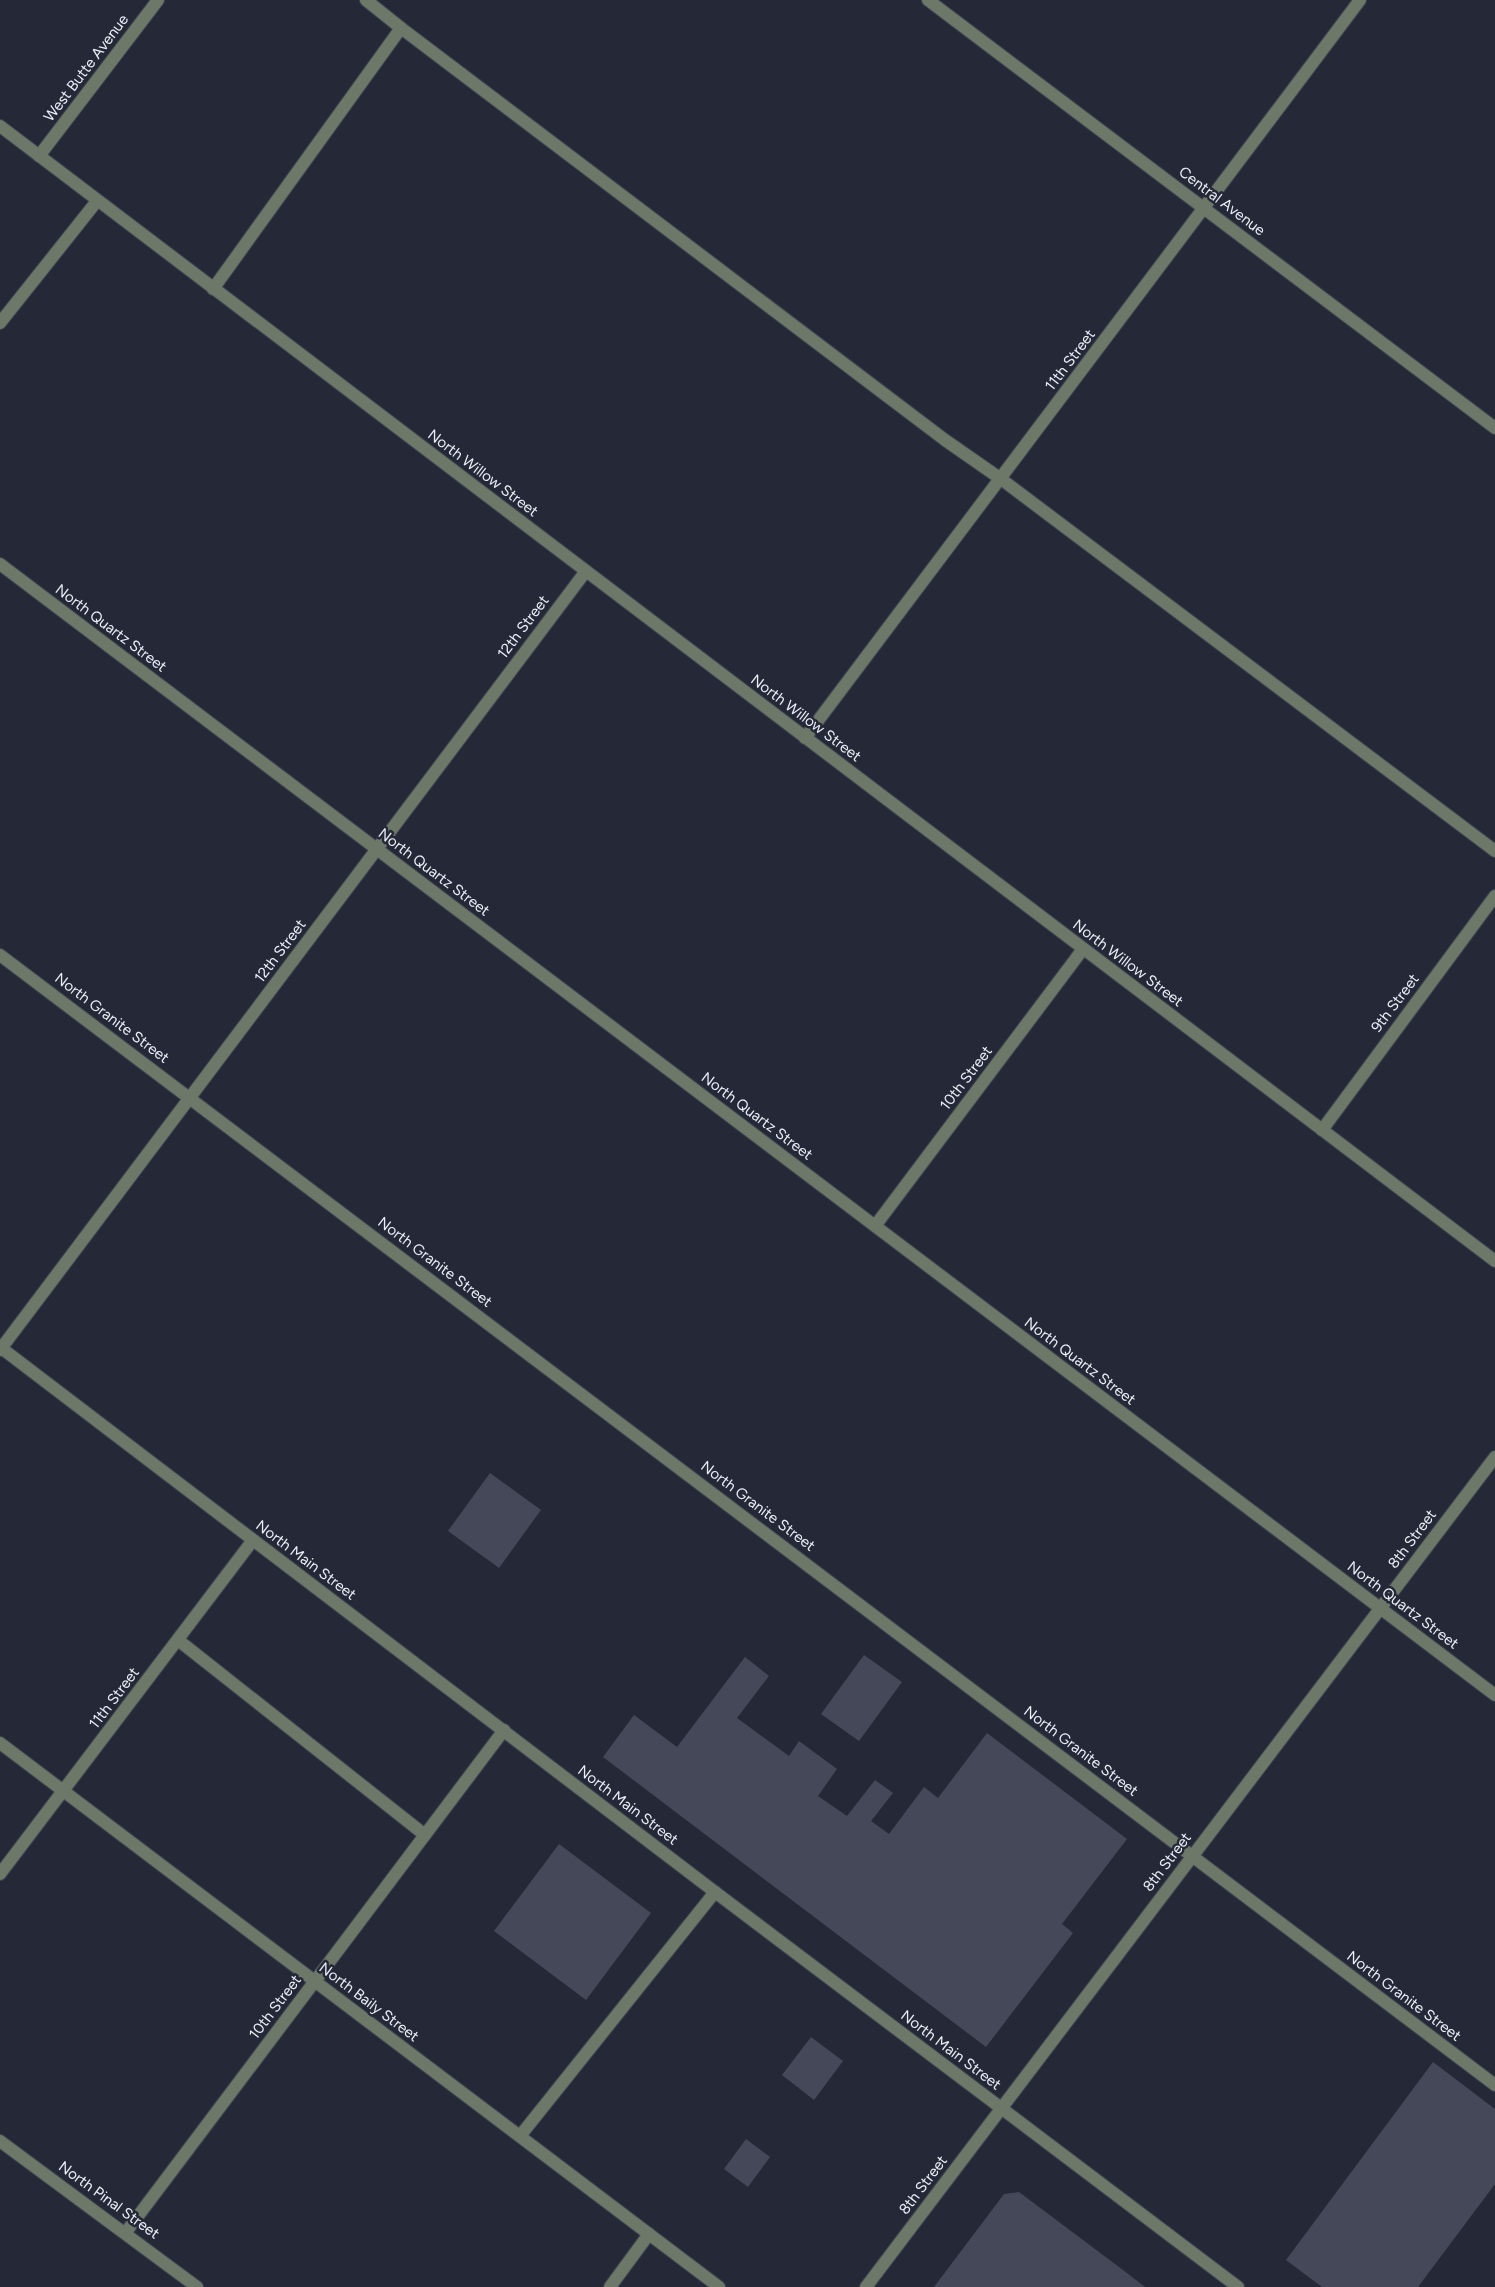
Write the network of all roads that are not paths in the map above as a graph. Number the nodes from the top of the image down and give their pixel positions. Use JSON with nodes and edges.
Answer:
{"nodes":[{"id":1,"x":158,"y":0,"type":"edge"},
{"id":2,"x":366,"y":0,"type":"edge"},
{"id":3,"x":928,"y":0,"type":"edge"},
{"id":4,"x":1360,"y":0,"type":"edge"},
{"id":5,"x":401,"y":28,"type":"junction"},
{"id":6,"x":0,"y":126,"type":"edge"},
{"id":7,"x":39,"y":156,"type":"junction"},
{"id":8,"x":97,"y":201,"type":"junction"},
{"id":9,"x":1204,"y":209,"type":"junction"},
{"id":10,"x":213,"y":289,"type":"junction"},
{"id":11,"x":0,"y":324,"type":"edge"},
{"id":12,"x":1495,"y":428,"type":"edge"},
{"id":13,"x":1001,"y":479,"type":"junction"},
{"id":14,"x":0,"y":564,"type":"edge"},
{"id":15,"x":586,"y":571,"type":"junction"},
{"id":16,"x":805,"y":738,"type":"junction"},
{"id":17,"x":377,"y":849,"type":"junction"},
{"id":18,"x":1495,"y":851,"type":"edge"},
{"id":19,"x":1495,"y":896,"type":"edge"},
{"id":20,"x":1083,"y":949,"type":"junction"},
{"id":21,"x":0,"y":955,"type":"edge"},
{"id":22,"x":190,"y":1097,"type":"junction"},
{"id":23,"x":1322,"y":1130,"type":"junction"},
{"id":24,"x":875,"y":1226,"type":"junction"},
{"id":25,"x":1495,"y":1261,"type":"edge"},
{"id":26,"x":0,"y":1348,"type":"edge"},
{"id":27,"x":1495,"y":1457,"type":"edge"},
{"id":28,"x":253,"y":1540,"type":"junction"},
{"id":29,"x":1380,"y":1608,"type":"junction"},
{"id":30,"x":178,"y":1640,"type":"junction"},
{"id":31,"x":1495,"y":1695,"type":"edge"},
{"id":32,"x":504,"y":1730,"type":"junction"},
{"id":33,"x":0,"y":1743,"type":"edge"},
{"id":34,"x":63,"y":1791,"type":"junction"},
{"id":35,"x":425,"y":1835,"type":"junction"},
{"id":36,"x":1192,"y":1856,"type":"junction"},
{"id":37,"x":0,"y":1874,"type":"edge"},
{"id":38,"x":715,"y":1892,"type":"junction"},
{"id":39,"x":315,"y":1981,"type":"junction"},
{"id":40,"x":1495,"y":2085,"type":"edge"},
{"id":41,"x":1002,"y":2109,"type":"junction"},
{"id":42,"x":520,"y":2136,"type":"junction"},
{"id":43,"x":0,"y":2141,"type":"edge"},
{"id":44,"x":126,"y":2232,"type":"junction"},
{"id":45,"x":649,"y":2234,"type":"junction"},
{"id":46,"x":197,"y":2287,"type":"edge"},
{"id":47,"x":610,"y":2287,"type":"edge"},
{"id":48,"x":719,"y":2287,"type":"edge"},
{"id":49,"x":866,"y":2287,"type":"edge"},
{"id":50,"x":1238,"y":2287,"type":"edge"}],
"edges":[{"from":1,"to":7,"type":"street","name":"West Butte Avenue"},
{"from":2,"to":5,"type":"street"},
{"from":3,"to":9,"type":"street","name":"Central Avenue"},
{"from":4,"to":9,"type":"street","name":"11th Street"},
{"from":5,"to":10,"type":"street"},
{"from":5,"to":13,"type":"street"},
{"from":6,"to":7,"type":"street","name":"North Willow Street"},
{"from":7,"to":8,"type":"street","name":"North Willow Street"},
{"from":8,"to":10,"type":"street","name":"North Willow Street"},
{"from":8,"to":11,"type":"street"},
{"from":9,"to":12,"type":"street","name":"Central Avenue"},
{"from":9,"to":13,"type":"street","name":"11th Street"},
{"from":10,"to":15,"type":"street","name":"North Willow Street"},
{"from":13,"to":16,"type":"street","name":"11th Street"},
{"from":13,"to":18,"type":"street"},
{"from":14,"to":17,"type":"street","name":"North Quartz Street"},
{"from":15,"to":16,"type":"street","name":"North Willow Street"},
{"from":15,"to":17,"type":"street","name":"12th Street"},
{"from":16,"to":20,"type":"street","name":"North Willow Street"},
{"from":17,"to":22,"type":"street","name":"12th Street"},
{"from":17,"to":24,"type":"street","name":"North Quartz Street"},
{"from":19,"to":23,"type":"street","name":"9th Street"},
{"from":20,"to":23,"type":"street","name":"North Willow Street"},
{"from":20,"to":24,"type":"street","name":"10th Street"},
{"from":21,"to":22,"type":"street","name":"North Granite Street"},
{"from":22,"to":26,"type":"street","name":"12th Street"},
{"from":22,"to":36,"type":"street","name":"North Granite Street"},
{"from":23,"to":25,"type":"street","name":"North Willow Street"},
{"from":24,"to":29,"type":"street","name":"North Quartz Street"},
{"from":26,"to":28,"type":"street","name":"North Main Street"},
{"from":27,"to":29,"type":"street","name":"8th Street"},
{"from":28,"to":30,"type":"street","name":"11th Street"},
{"from":28,"to":32,"type":"street","name":"North Main Street"},
{"from":29,"to":31,"type":"street","name":"North Quartz Street"},
{"from":29,"to":36,"type":"street","name":"8th Street"},
{"from":30,"to":34,"type":"street","name":"11th Street"},
{"from":30,"to":35,"type":"street"},
{"from":32,"to":35,"type":"street","name":"10th Street"},
{"from":32,"to":38,"type":"street","name":"North Main Street"},
{"from":33,"to":34,"type":"street","name":"North Baily Street"},
{"from":34,"to":37,"type":"street","name":"11th Street"},
{"from":34,"to":39,"type":"street","name":"North Baily Street"},
{"from":35,"to":39,"type":"street","name":"10th Street"},
{"from":36,"to":40,"type":"street","name":"North Granite Street"},
{"from":36,"to":41,"type":"street","name":"8th Street"},
{"from":38,"to":41,"type":"street","name":"North Main Street"},
{"from":38,"to":42,"type":"street"},
{"from":39,"to":42,"type":"street","name":"North Baily Street"},
{"from":39,"to":44,"type":"street","name":"10th Street"},
{"from":41,"to":49,"type":"street","name":"8th Street"},
{"from":41,"to":50,"type":"street","name":"North Main Street"},
{"from":42,"to":45,"type":"street","name":"North Baily Street"},
{"from":43,"to":44,"type":"street","name":"North Pinal Street"},
{"from":44,"to":46,"type":"street","name":"North Pinal Street"},
{"from":45,"to":47,"type":"street"},
{"from":45,"to":48,"type":"street","name":"North Baily Street"}]}
